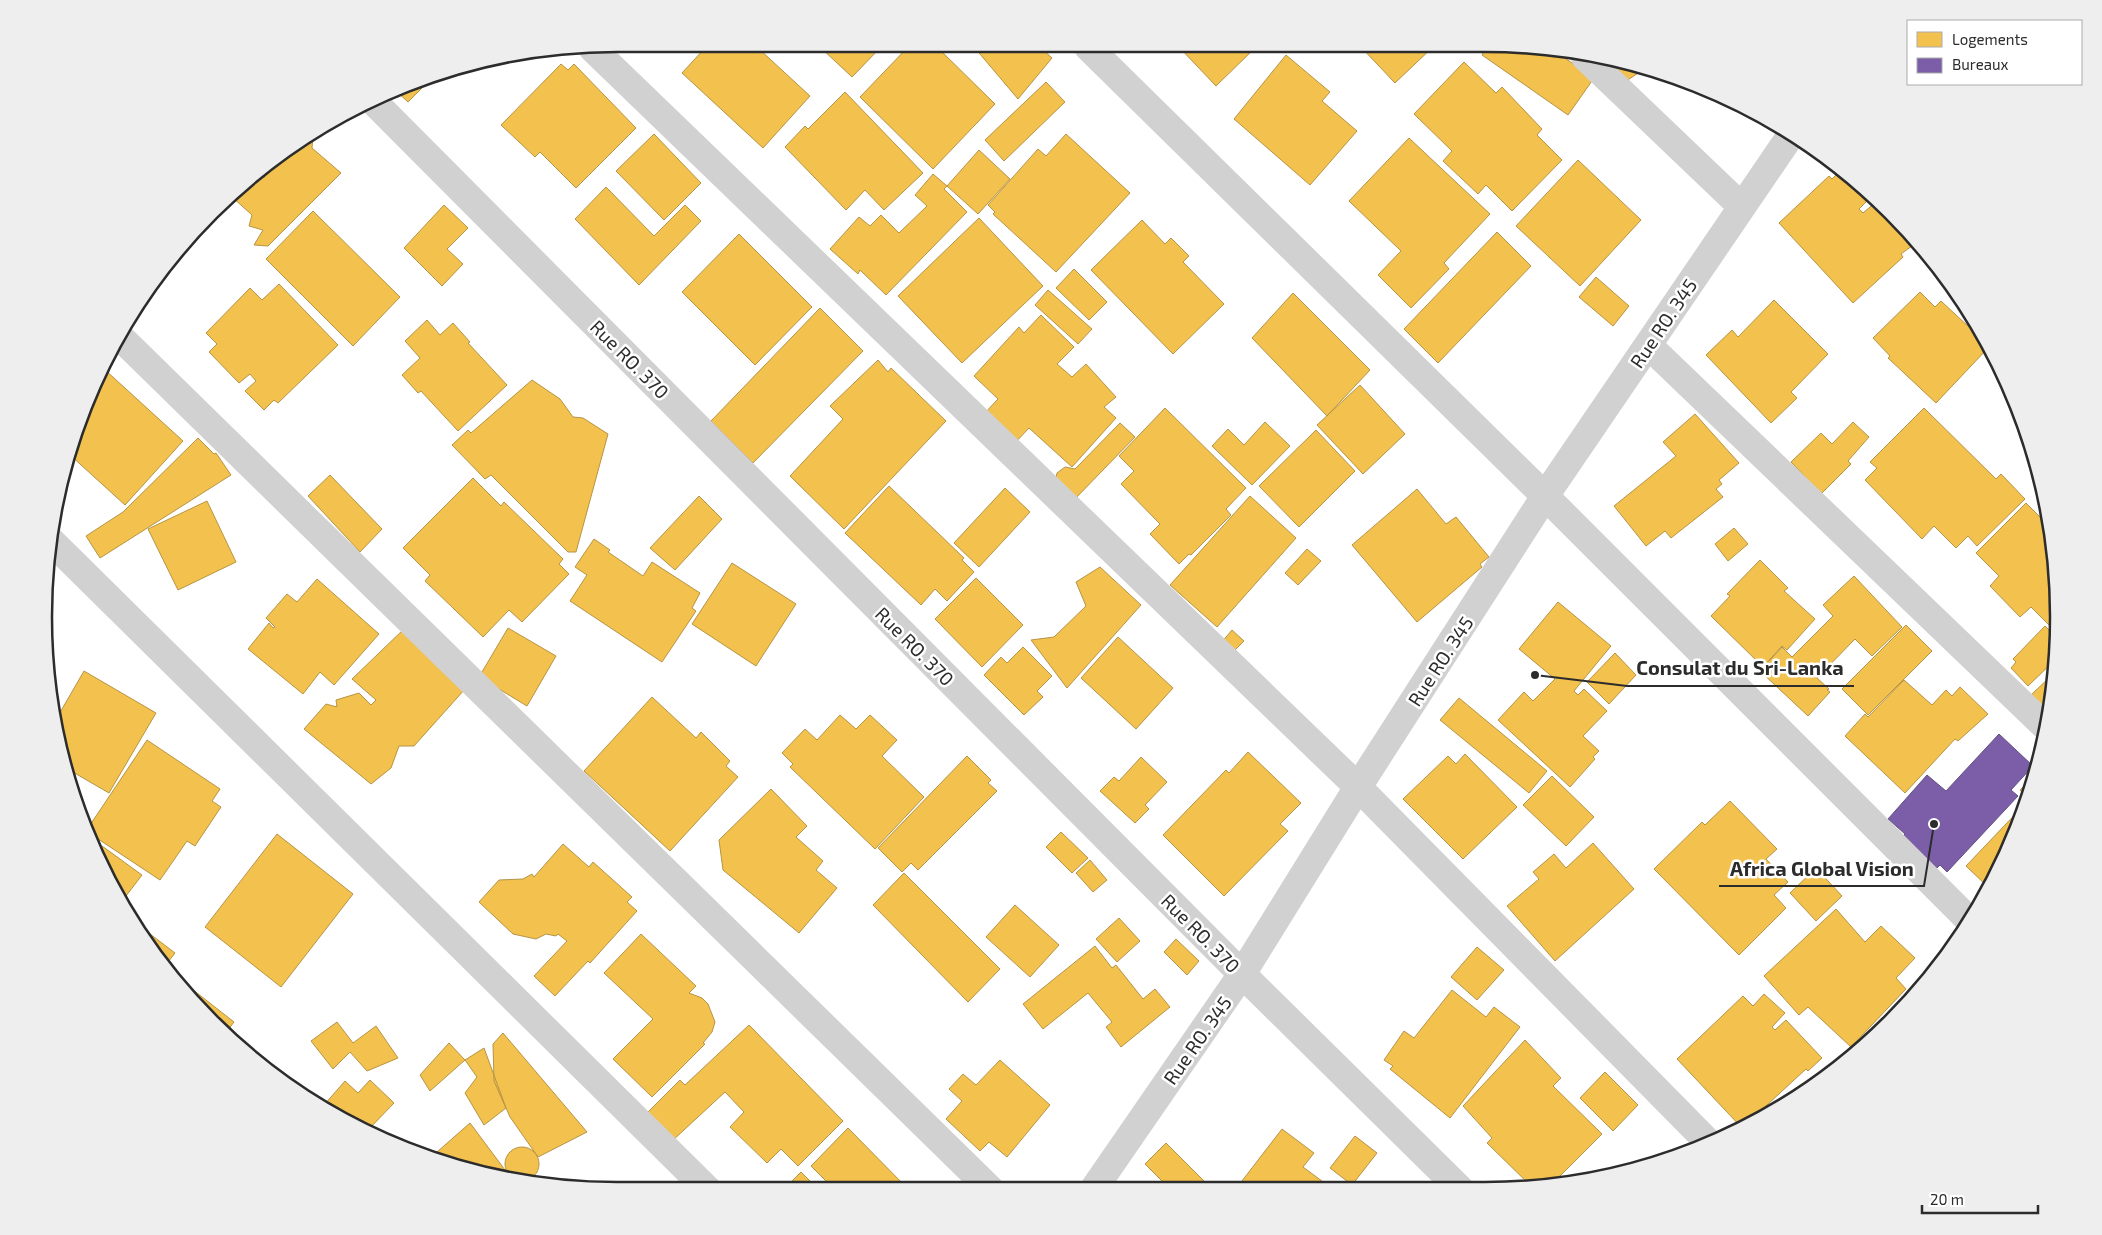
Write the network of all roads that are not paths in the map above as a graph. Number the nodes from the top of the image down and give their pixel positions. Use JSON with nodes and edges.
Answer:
{"nodes":[{"id":1,"x":1093,"y":52,"type":"edge"},
{"id":2,"x":598,"y":53,"type":"edge"},
{"id":3,"x":1589,"y":62,"type":"edge"},
{"id":4,"x":378,"y":106,"type":"edge"},
{"id":5,"x":1787,"y":141,"type":"edge"},
{"id":6,"x":1742,"y":207,"type":"junction"},
{"id":7,"x":125,"y":342,"type":"edge"},
{"id":8,"x":1648,"y":345,"type":"junction"},
{"id":9,"x":1545,"y":496,"type":"junction"},
{"id":10,"x":57,"y":546,"type":"edge"},
{"id":11,"x":2040,"y":721,"type":"edge"},
{"id":12,"x":1358,"y":788,"type":"junction"},
{"id":13,"x":1964,"y":915,"type":"edge"},
{"id":14,"x":1242,"y":974,"type":"junction"},
{"id":15,"x":1704,"y":1137,"type":"edge"},
{"id":16,"x":700,"y":1182,"type":"edge"},
{"id":17,"x":983,"y":1182,"type":"edge"},
{"id":18,"x":1099,"y":1182,"type":"edge"},
{"id":19,"x":1453,"y":1182,"type":"edge"}],
"edges":[{"from":1,"to":9,"type":"street"},
{"from":2,"to":12,"type":"street"},
{"from":3,"to":6,"type":"street"},
{"from":4,"to":14,"type":"street","name":"Rue RO. 370"},
{"from":5,"to":6,"type":"street","name":"Rue RO. 345"},
{"from":6,"to":8,"type":"street","name":"Rue RO. 345"},
{"from":7,"to":17,"type":"street"},
{"from":8,"to":9,"type":"street","name":"Rue RO. 345"},
{"from":8,"to":11,"type":"street"},
{"from":9,"to":12,"type":"street","name":"Rue RO. 345"},
{"from":9,"to":13,"type":"street"},
{"from":10,"to":16,"type":"street"},
{"from":12,"to":14,"type":"street","name":"Rue RO. 345"},
{"from":12,"to":15,"type":"street"},
{"from":14,"to":18,"type":"street","name":"Rue RO. 345"},
{"from":14,"to":19,"type":"street","name":"Rue RO. 370"}]}
